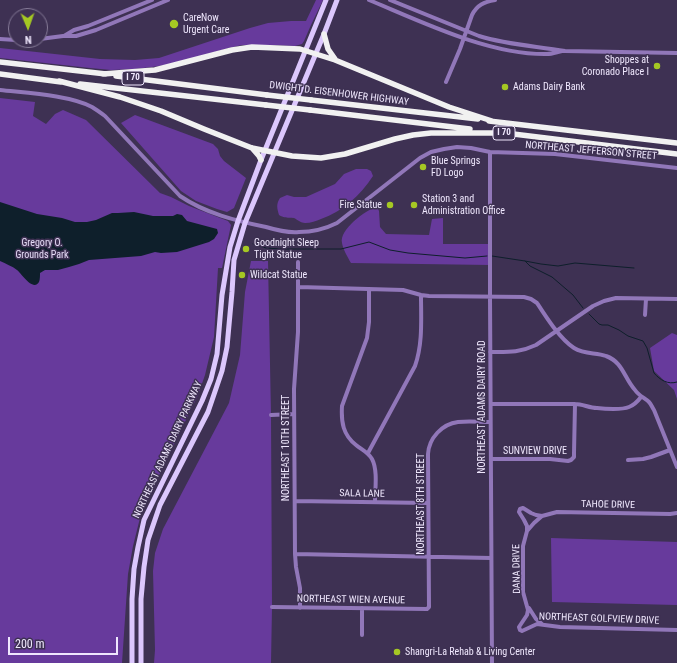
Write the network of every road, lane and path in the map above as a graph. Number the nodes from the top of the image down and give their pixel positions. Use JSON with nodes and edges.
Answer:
{"nodes":[{"id":1,"x":152,"y":0,"type":"edge"},
{"id":2,"x":168,"y":0,"type":"edge"},
{"id":3,"x":326,"y":0,"type":"edge"},
{"id":4,"x":337,"y":0,"type":"edge"},
{"id":5,"x":369,"y":0,"type":"edge"},
{"id":6,"x":390,"y":0,"type":"edge"},
{"id":7,"x":495,"y":0,"type":"edge"},
{"id":8,"x":466,"y":31,"type":"junction"},
{"id":9,"x":324,"y":34,"type":"junction"},
{"id":10,"x":63,"y":36,"type":"junction"},
{"id":11,"x":48,"y":38,"type":"edge"},
{"id":12,"x":464,"y":38,"type":"junction"},
{"id":13,"x":305,"y":50,"type":"junction"},
{"id":14,"x":565,"y":51,"type":"junction"},
{"id":15,"x":316,"y":53,"type":"junction"},
{"id":16,"x":677,"y":53,"type":"edge"},
{"id":17,"x":335,"y":60,"type":"junction"},
{"id":18,"x":0,"y":62,"type":"edge"},
{"id":19,"x":0,"y":74,"type":"edge"},
{"id":20,"x":103,"y":74,"type":"junction"},
{"id":21,"x":59,"y":81,"type":"junction"},
{"id":22,"x":446,"y":82,"type":"dead end"},
{"id":23,"x":0,"y":90,"type":"edge"},
{"id":24,"x":492,"y":121,"type":"junction"},
{"id":25,"x":500,"y":133,"type":"junction"},
{"id":26,"x":677,"y":143,"type":"edge"},
{"id":27,"x":252,"y":148,"type":"junction"},
{"id":28,"x":265,"y":151,"type":"junction"},
{"id":29,"x":490,"y":152,"type":"junction"},
{"id":30,"x":274,"y":153,"type":"junction"},
{"id":31,"x":677,"y":154,"type":"edge"},
{"id":32,"x":261,"y":160,"type":"junction"},
{"id":33,"x":677,"y":168,"type":"edge"},
{"id":34,"x":238,"y":221,"type":"junction"},
{"id":35,"x":245,"y":223,"type":"junction"},
{"id":36,"x":298,"y":262,"type":"dead end"},
{"id":37,"x":298,"y":287,"type":"junction"},
{"id":38,"x":369,"y":289,"type":"junction"},
{"id":39,"x":422,"y":295,"type":"junction"},
{"id":40,"x":490,"y":297,"type":"junction"},
{"id":41,"x":646,"y":299,"type":"junction"},
{"id":42,"x":677,"y":299,"type":"edge"},
{"id":43,"x":645,"y":315,"type":"dead end"},
{"id":44,"x":557,"y":331,"type":"junction"},
{"id":45,"x":490,"y":352,"type":"junction"},
{"id":46,"x":641,"y":397,"type":"junction"},
{"id":47,"x":491,"y":404,"type":"junction"},
{"id":48,"x":575,"y":404,"type":"junction"},
{"id":49,"x":294,"y":414,"type":"junction"},
{"id":50,"x":271,"y":415,"type":"dead end"},
{"id":51,"x":490,"y":422,"type":"junction"},
{"id":52,"x":670,"y":450,"type":"junction"},
{"id":53,"x":368,"y":453,"type":"junction"},
{"id":54,"x":491,"y":458,"type":"junction"},
{"id":55,"x":628,"y":460,"type":"dead end"},
{"id":56,"x":677,"y":467,"type":"edge"},
{"id":57,"x":295,"y":501,"type":"junction"},
{"id":58,"x":375,"y":502,"type":"junction"},
{"id":59,"x":428,"y":503,"type":"junction"},
{"id":60,"x":676,"y":514,"type":"edge"},
{"id":61,"x":542,"y":516,"type":"junction"},
{"id":62,"x":527,"y":531,"type":"junction"},
{"id":63,"x":296,"y":554,"type":"junction"},
{"id":64,"x":429,"y":557,"type":"junction"},
{"id":65,"x":491,"y":558,"type":"junction"},
{"id":66,"x":527,"y":604,"type":"junction"},
{"id":67,"x":272,"y":607,"type":"dead end"},
{"id":68,"x":300,"y":608,"type":"junction"},
{"id":69,"x":362,"y":608,"type":"junction"},
{"id":70,"x":427,"y":610,"type":"joint"},
{"id":71,"x":543,"y":624,"type":"junction"},
{"id":72,"x":677,"y":630,"type":"edge"},
{"id":73,"x":522,"y":632,"type":"joint"},
{"id":74,"x":362,"y":635,"type":"dead end"},
{"id":75,"x":132,"y":663,"type":"edge"},
{"id":76,"x":141,"y":663,"type":"edge"},
{"id":77,"x":492,"y":663,"type":"edge"}],
"edges":[{"from":1,"to":10,"type":"street"},
{"from":2,"to":10,"type":"street"},
{"from":3,"to":13,"type":"main road","name":"NORTHEAST ADAMS DAIRY PARKWAY"},
{"from":4,"to":9,"type":"main road","name":"NORTHEAST ADAMS DAIRY PARKWAY"},
{"from":5,"to":12,"type":"street"},
{"from":6,"to":8,"type":"street"},
{"from":7,"to":8,"type":"street"},
{"from":8,"to":12,"type":"street"},
{"from":8,"to":14,"type":"street"},
{"from":9,"to":15,"type":"main road","name":"NORTHEAST ADAMS DAIRY PARKWAY"},
{"from":9,"to":17,"type":"highway"},
{"from":10,"to":11,"type":"street"},
{"from":12,"to":14,"type":"street"},
{"from":12,"to":22,"type":"street"},
{"from":13,"to":15,"type":"highway"},
{"from":13,"to":20,"type":"highway"},
{"from":13,"to":28,"type":"main road","name":"NORTHEAST ADAMS DAIRY PARKWAY"},
{"from":14,"to":16,"type":"street"},
{"from":15,"to":17,"type":"highway"},
{"from":15,"to":30,"type":"main road","name":"NORTHEAST ADAMS DAIRY PARKWAY"},
{"from":17,"to":24,"type":"highway"},
{"from":18,"to":20,"type":"highway","name":"DWIGHT D. EISENHOWER HIGHWAY","number":"I 70"},
{"from":19,"to":21,"type":"highway","name":"DWIGHT D. EISENHOWER HIGHWAY","number":"I 70"},
{"from":20,"to":24,"type":"highway","name":"DWIGHT D. EISENHOWER HIGHWAY","number":"I 70","bridge":true},
{"from":21,"to":25,"type":"highway","name":"DWIGHT D. EISENHOWER HIGHWAY","number":"I 70","bridge":true},
{"from":21,"to":27,"type":"highway"},
{"from":23,"to":34,"type":"street","name":"NORTHEAST JEFFERSON STREET"},
{"from":24,"to":26,"type":"highway","name":"DWIGHT D. EISENHOWER HIGHWAY","number":"I 70"},
{"from":25,"to":30,"type":"highway"},
{"from":25,"to":31,"type":"highway","name":"DWIGHT D. EISENHOWER HIGHWAY","number":"I 70"},
{"from":27,"to":28,"type":"highway"},
{"from":27,"to":32,"type":"highway"},
{"from":28,"to":30,"type":"highway"},
{"from":28,"to":32,"type":"main road","name":"NORTHEAST ADAMS DAIRY PARKWAY"},
{"from":29,"to":33,"type":"street","name":"NORTHEAST JEFFERSON STREET"},
{"from":29,"to":35,"type":"street","name":"NORTHEAST JEFFERSON STREET"},
{"from":29,"to":40,"type":"street","name":"NORTHEAST ADAMS DAIRY ROAD"},
{"from":30,"to":35,"type":"main road","name":"NORTHEAST ADAMS DAIRY PARKWAY"},
{"from":32,"to":34,"type":"main road","name":"NORTHEAST ADAMS DAIRY PARKWAY"},
{"from":34,"to":35,"type":"street","name":"NORTHEAST JEFFERSON STREET"},
{"from":34,"to":75,"type":"main road","name":"NORTHEAST ADAMS DAIRY PARKWAY"},
{"from":35,"to":76,"type":"main road","name":"NORTHEAST ADAMS DAIRY PARKWAY"},
{"from":36,"to":37,"type":"street","name":"NORTHEAST 10TH STREET"},
{"from":37,"to":38,"type":"street"},
{"from":37,"to":49,"type":"street","name":"NORTHEAST 10TH STREET"},
{"from":38,"to":39,"type":"street"},
{"from":38,"to":53,"type":"street"},
{"from":39,"to":40,"type":"street"},
{"from":39,"to":53,"type":"street"},
{"from":40,"to":44,"type":"street"},
{"from":40,"to":45,"type":"street","name":"NORTHEAST ADAMS DAIRY ROAD"},
{"from":41,"to":42,"type":"street"},
{"from":41,"to":43,"type":"street"},
{"from":41,"to":44,"type":"street"},
{"from":44,"to":45,"type":"street"},
{"from":44,"to":46,"type":"street"},
{"from":45,"to":47,"type":"street","name":"NORTHEAST ADAMS DAIRY ROAD"},
{"from":46,"to":48,"type":"street"},
{"from":46,"to":52,"type":"street"},
{"from":47,"to":48,"type":"street"},
{"from":47,"to":51,"type":"street","name":"NORTHEAST ADAMS DAIRY ROAD"},
{"from":48,"to":54,"type":"street","name":"SUNVIEW DRIVE"},
{"from":49,"to":50,"type":"street"},
{"from":49,"to":57,"type":"street","name":"NORTHEAST 10TH STREET"},
{"from":51,"to":54,"type":"street","name":"NORTHEAST ADAMS DAIRY ROAD"},
{"from":51,"to":59,"type":"street","name":"NORTHEAST 8TH STREET"},
{"from":52,"to":55,"type":"street"},
{"from":52,"to":56,"type":"street"},
{"from":53,"to":58,"type":"street"},
{"from":54,"to":65,"type":"street","name":"NORTHEAST ADAMS DAIRY ROAD"},
{"from":57,"to":58,"type":"street","name":"SALA LANE"},
{"from":57,"to":63,"type":"street","name":"NORTHEAST 10TH STREET"},
{"from":58,"to":59,"type":"street","name":"SALA LANE"},
{"from":59,"to":64,"type":"street","name":"NORTHEAST 8TH STREET"},
{"from":60,"to":61,"type":"street","name":"TAHOE DRIVE"},
{"from":61,"to":62,"type":"street"},
{"from":61,"to":62,"type":"street","name":"DANA DRIVE"},
{"from":62,"to":66,"type":"street","name":"DANA DRIVE"},
{"from":63,"to":64,"type":"street"},
{"from":63,"to":68,"type":"street","name":"NORTHEAST 10TH STREET"},
{"from":64,"to":65,"type":"street"},
{"from":64,"to":70,"type":"street","name":"NORTHEAST 8TH STREET"},
{"from":65,"to":77,"type":"street","name":"NORTHEAST ADAMS DAIRY ROAD"},
{"from":66,"to":71,"type":"street","name":"DANA DRIVE"},
{"from":66,"to":73,"type":"street","name":"DANA DRIVE"},
{"from":67,"to":68,"type":"street","name":"NORTHEAST WIEN AVENUE"},
{"from":68,"to":69,"type":"street","name":"NORTHEAST WIEN AVENUE"},
{"from":69,"to":70,"type":"street","name":"NORTHEAST WIEN AVENUE"},
{"from":69,"to":74,"type":"street"},
{"from":71,"to":72,"type":"street","name":"NORTHEAST GOLFVIEW DRIVE"},
{"from":71,"to":73,"type":"street","name":"NORTHEAST GOLFVIEW DRIVE"}]}
